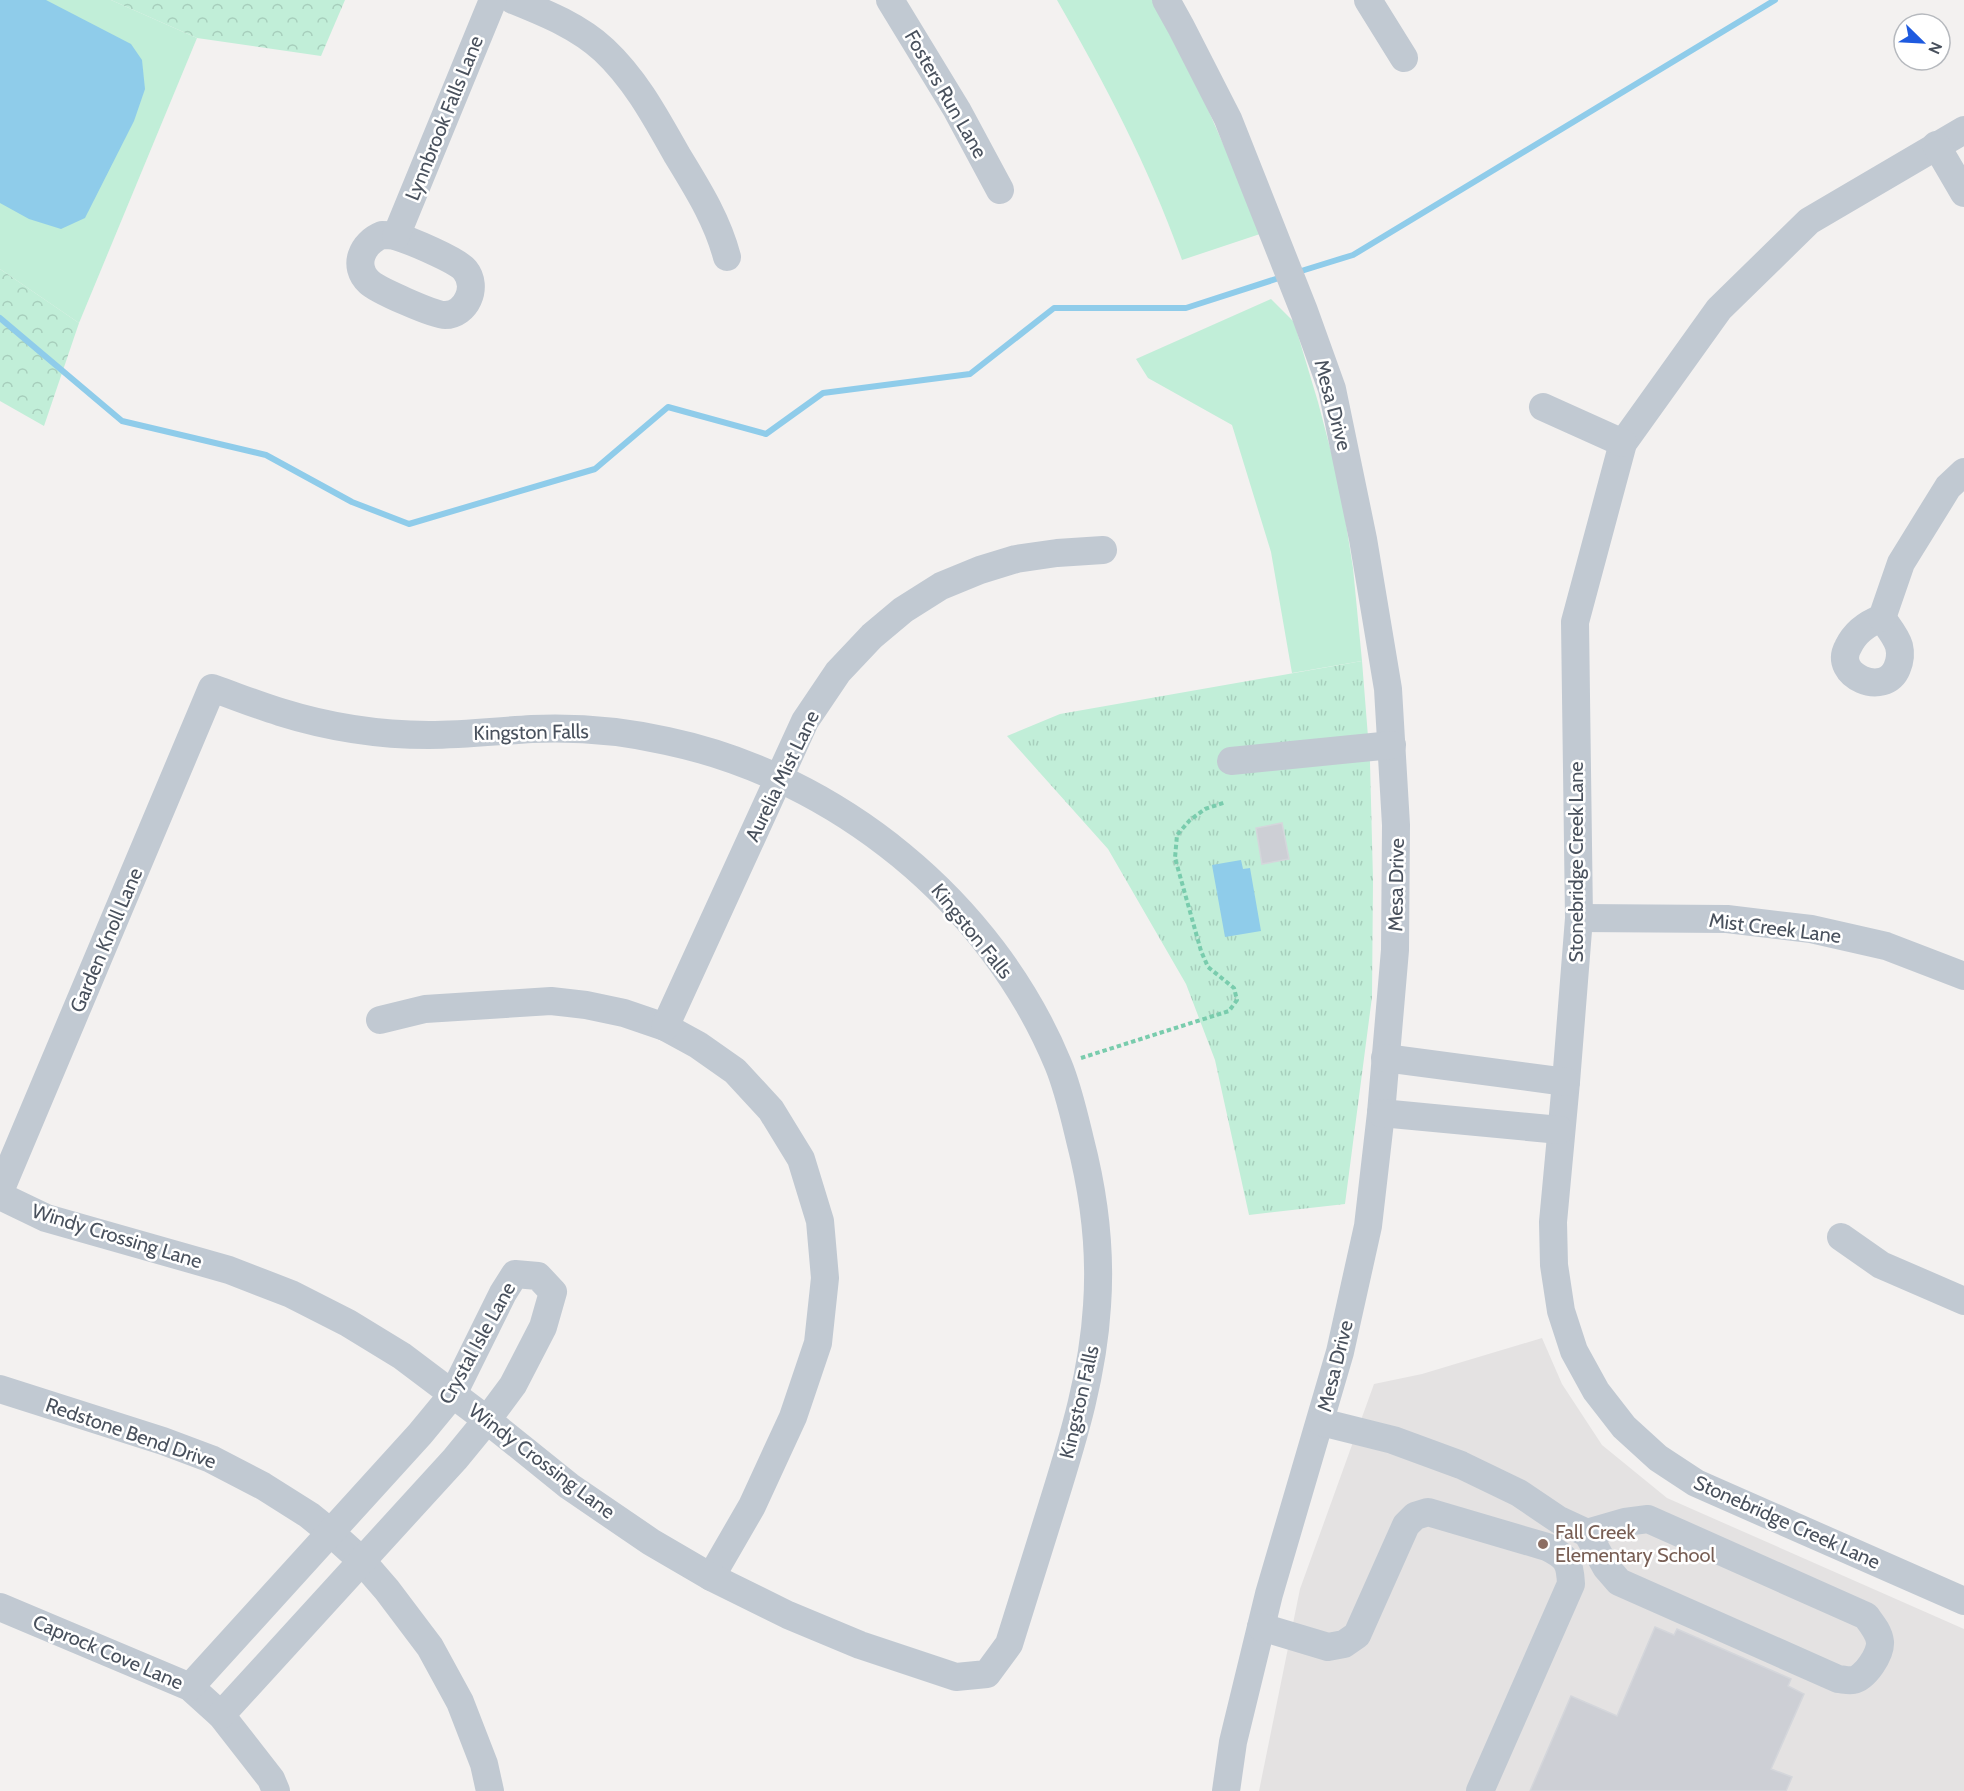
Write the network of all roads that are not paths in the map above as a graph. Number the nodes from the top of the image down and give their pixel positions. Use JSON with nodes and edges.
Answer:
{"nodes":[{"id":1,"x":493,"y":0,"type":"edge"},
{"id":2,"x":513,"y":0,"type":"edge"},
{"id":3,"x":1166,"y":0,"type":"edge"},
{"id":4,"x":1368,"y":0,"type":"edge"},
{"id":5,"x":901,"y":4,"type":"edge"},
{"id":6,"x":1404,"y":58,"type":"dead end"},
{"id":7,"x":1964,"y":130,"type":"edge"},
{"id":8,"x":1936,"y":145,"type":"junction"},
{"id":9,"x":1000,"y":190,"type":"dead end"},
{"id":10,"x":1964,"y":193,"type":"edge"},
{"id":11,"x":396,"y":236,"type":"dead end"},
{"id":12,"x":727,"y":257,"type":"dead end"},
{"id":13,"x":1543,"y":407,"type":"dead end"},
{"id":14,"x":1623,"y":443,"type":"junction"},
{"id":15,"x":1964,"y":472,"type":"edge"},
{"id":16,"x":1103,"y":550,"type":"dead end"},
{"id":17,"x":1882,"y":618,"type":"dead end"},
{"id":18,"x":212,"y":688,"type":"joint"},
{"id":19,"x":1392,"y":745,"type":"junction"},
{"id":20,"x":1231,"y":761,"type":"dead end"},
{"id":21,"x":780,"y":779,"type":"junction"},
{"id":22,"x":1579,"y":918,"type":"junction"},
{"id":23,"x":1964,"y":976,"type":"edge"},
{"id":24,"x":380,"y":1020,"type":"dead end"},
{"id":25,"x":665,"y":1027,"type":"junction"},
{"id":26,"x":1385,"y":1058,"type":"junction"},
{"id":27,"x":1566,"y":1082,"type":"junction"},
{"id":28,"x":1381,"y":1113,"type":"junction"},
{"id":29,"x":1560,"y":1130,"type":"junction"},
{"id":30,"x":0,"y":1191,"type":"edge"},
{"id":31,"x":0,"y":1196,"type":"edge"},
{"id":32,"x":1841,"y":1237,"type":"dead end"},
{"id":33,"x":1964,"y":1301,"type":"edge"},
{"id":34,"x":0,"y":1389,"type":"edge"},
{"id":35,"x":453,"y":1395,"type":"junction"},
{"id":36,"x":487,"y":1420,"type":"junction"},
{"id":37,"x":1321,"y":1422,"type":"junction"},
{"id":38,"x":330,"y":1532,"type":"junction"},
{"id":39,"x":1587,"y":1533,"type":"junction"},
{"id":40,"x":362,"y":1560,"type":"junction"},
{"id":41,"x":711,"y":1577,"type":"junction"},
{"id":42,"x":1964,"y":1601,"type":"edge"},
{"id":43,"x":0,"y":1606,"type":"edge"},
{"id":44,"x":1261,"y":1627,"type":"junction"},
{"id":45,"x":987,"y":1674,"type":"joint"},
{"id":46,"x":190,"y":1687,"type":"junction"},
{"id":47,"x":222,"y":1715,"type":"junction"},
{"id":48,"x":276,"y":1791,"type":"edge"},
{"id":49,"x":490,"y":1791,"type":"edge"},
{"id":50,"x":1226,"y":1791,"type":"edge"},
{"id":51,"x":1480,"y":1791,"type":"edge"}],
"edges":[{"from":1,"to":11,"type":"street","name":"Lynnbrook Falls Lane"},
{"from":2,"to":12,"type":"street"},
{"from":3,"to":19,"type":"street","name":"Mesa Drive"},
{"from":4,"to":6,"type":"street"},
{"from":5,"to":9,"type":"street","name":"Fosters Run Lane"},
{"from":7,"to":8,"type":"street","name":"Stonebridge Creek Lane"},
{"from":8,"to":10,"type":"street"},
{"from":8,"to":14,"type":"street","name":"Stonebridge Creek Lane"},
{"from":13,"to":14,"type":"street"},
{"from":14,"to":22,"type":"street","name":"Stonebridge Creek Lane"},
{"from":15,"to":17,"type":"street"},
{"from":16,"to":21,"type":"street","name":"Aurelia Mist Lane"},
{"from":18,"to":21,"type":"street","name":"Kingston Falls"},
{"from":18,"to":30,"type":"street","name":"Garden Knoll Lane"},
{"from":19,"to":20,"type":"street"},
{"from":19,"to":26,"type":"street","name":"Mesa Drive"},
{"from":21,"to":25,"type":"street","name":"Aurelia Mist Lane"},
{"from":21,"to":45,"type":"street","name":"Kingston Falls"},
{"from":22,"to":23,"type":"street","name":"Mist Creek Lane"},
{"from":22,"to":27,"type":"street","name":"Stonebridge Creek Lane"},
{"from":24,"to":25,"type":"street"},
{"from":25,"to":41,"type":"street"},
{"from":26,"to":27,"type":"street"},
{"from":26,"to":28,"type":"street","name":"Mesa Drive"},
{"from":27,"to":29,"type":"street","name":"Stonebridge Creek Lane"},
{"from":28,"to":29,"type":"street"},
{"from":28,"to":37,"type":"street","name":"Mesa Drive"},
{"from":29,"to":42,"type":"street","name":"Stonebridge Creek Lane"},
{"from":31,"to":35,"type":"street","name":"Windy Crossing Lane"},
{"from":32,"to":33,"type":"street"},
{"from":34,"to":38,"type":"street","name":"Redstone Bend Drive"},
{"from":35,"to":36,"type":"street","name":"Windy Crossing Lane"},
{"from":35,"to":36,"type":"street","name":"Crystal Isle Lane"},
{"from":35,"to":38,"type":"street","name":"Crystal Isle Lane"},
{"from":36,"to":40,"type":"street","name":"Crystal Isle Lane"},
{"from":36,"to":41,"type":"street","name":"Windy Crossing Lane"},
{"from":37,"to":39,"type":"street"},
{"from":37,"to":44,"type":"street","name":"Mesa Drive"},
{"from":38,"to":40,"type":"street","name":"Redstone Bend Drive"},
{"from":38,"to":46,"type":"street","name":"Crystal Isle Lane"},
{"from":39,"to":39,"type":"street"},
{"from":40,"to":47,"type":"street","name":"Crystal Isle Lane"},
{"from":40,"to":49,"type":"street","name":"Redstone Bend Drive"},
{"from":41,"to":45,"type":"street","name":"Windy Crossing Lane"},
{"from":43,"to":46,"type":"street","name":"Caprock Cove Lane"},
{"from":44,"to":50,"type":"street","name":"Mesa Drive"},
{"from":44,"to":51,"type":"street"},
{"from":46,"to":47,"type":"street","name":"Caprock Cove Lane"},
{"from":47,"to":48,"type":"street","name":"Caprock Cove Lane"}]}
